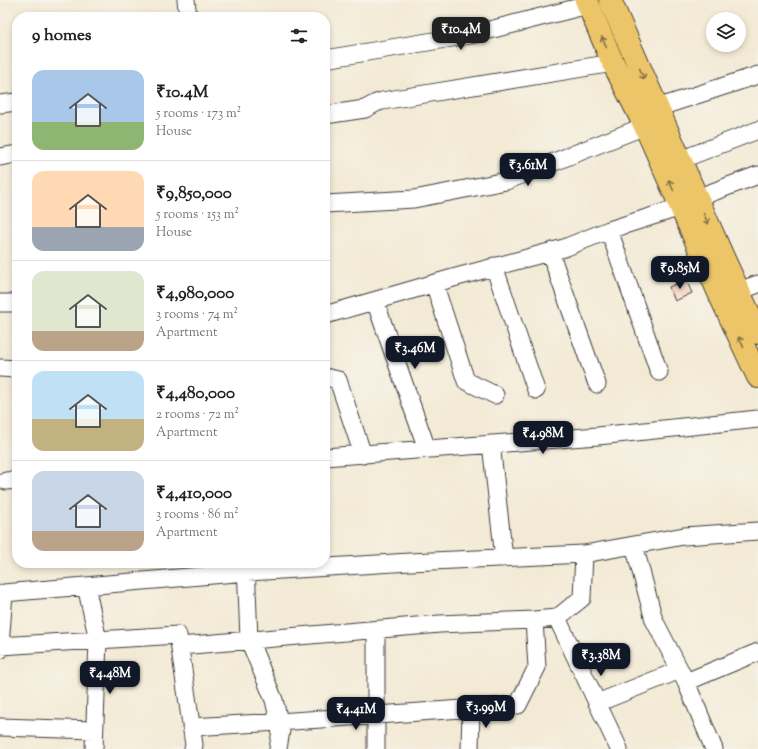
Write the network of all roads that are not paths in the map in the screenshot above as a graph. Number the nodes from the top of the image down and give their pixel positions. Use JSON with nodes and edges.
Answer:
{"nodes":[{"id":1,"x":186,"y":0,"type":"edge"},
{"id":2,"x":610,"y":0,"type":"edge"},
{"id":3,"x":587,"y":2,"type":"edge"},
{"id":4,"x":187,"y":12,"type":"edge"},
{"id":5,"x":330,"y":58,"type":"edge"},
{"id":6,"x":613,"y":63,"type":"junction"},
{"id":7,"x":758,"y":75,"type":"edge"},
{"id":8,"x":12,"y":103,"type":"edge"},
{"id":9,"x":0,"y":104,"type":"edge"},
{"id":10,"x":657,"y":108,"type":"junction"},
{"id":11,"x":330,"y":114,"type":"edge"},
{"id":12,"x":645,"y":126,"type":"junction"},
{"id":13,"x":758,"y":130,"type":"edge"},
{"id":14,"x":12,"y":155,"type":"edge"},
{"id":15,"x":0,"y":157,"type":"edge"},
{"id":16,"x":680,"y":160,"type":"junction"},
{"id":17,"x":758,"y":176,"type":"edge"},
{"id":18,"x":689,"y":202,"type":"junction"},
{"id":19,"x":330,"y":204,"type":"edge"},
{"id":20,"x":609,"y":230,"type":"junction"},
{"id":21,"x":550,"y":252,"type":"junction"},
{"id":22,"x":494,"y":266,"type":"junction"},
{"id":23,"x":434,"y":283,"type":"junction"},
{"id":24,"x":748,"y":288,"type":"edge"},
{"id":25,"x":375,"y":301,"type":"junction"},
{"id":26,"x":0,"y":303,"type":"edge"},
{"id":27,"x":12,"y":303,"type":"edge"},
{"id":28,"x":330,"y":314,"type":"edge"},
{"id":29,"x":758,"y":333,"type":"edge"},
{"id":30,"x":0,"y":368,"type":"edge"},
{"id":31,"x":12,"y":369,"type":"edge"},
{"id":32,"x":659,"y":372,"type":"dead end"},
{"id":33,"x":758,"y":377,"type":"edge"},
{"id":34,"x":330,"y":378,"type":"edge"},
{"id":35,"x":597,"y":384,"type":"dead end"},
{"id":36,"x":536,"y":390,"type":"dead end"},
{"id":37,"x":495,"y":395,"type":"dead end"},
{"id":38,"x":758,"y":419,"type":"edge"},
{"id":39,"x":491,"y":444,"type":"junction"},
{"id":40,"x":427,"y":449,"type":"junction"},
{"id":41,"x":363,"y":455,"type":"junction"},
{"id":42,"x":330,"y":457,"type":"edge"},
{"id":43,"x":758,"y":531,"type":"edge"},
{"id":44,"x":634,"y":545,"type":"junction"},
{"id":45,"x":584,"y":554,"type":"junction"},
{"id":46,"x":504,"y":558,"type":"junction"},
{"id":47,"x":330,"y":565,"type":"edge"},
{"id":48,"x":246,"y":568,"type":"edge"},
{"id":49,"x":86,"y":586,"type":"junction"},
{"id":50,"x":557,"y":618,"type":"junction"},
{"id":51,"x":534,"y":620,"type":"junction"},
{"id":52,"x":376,"y":630,"type":"junction"},
{"id":53,"x":98,"y":640,"type":"junction"},
{"id":54,"x":249,"y":640,"type":"junction"},
{"id":55,"x":0,"y":646,"type":"edge"},
{"id":56,"x":180,"y":646,"type":"junction"},
{"id":57,"x":0,"y":650,"type":"edge"},
{"id":58,"x":758,"y":653,"type":"edge"},
{"id":59,"x":683,"y":676,"type":"junction"},
{"id":60,"x":597,"y":703,"type":"junction"},
{"id":61,"x":471,"y":708,"type":"junction"},
{"id":62,"x":376,"y":714,"type":"junction"},
{"id":63,"x":279,"y":722,"type":"junction"},
{"id":64,"x":0,"y":727,"type":"edge"},
{"id":65,"x":191,"y":727,"type":"junction"},
{"id":66,"x":94,"y":730,"type":"junction"},
{"id":67,"x":94,"y":749,"type":"edge"},
{"id":68,"x":193,"y":749,"type":"edge"},
{"id":69,"x":278,"y":749,"type":"edge"},
{"id":70,"x":376,"y":749,"type":"edge"},
{"id":71,"x":470,"y":749,"type":"edge"},
{"id":72,"x":618,"y":749,"type":"edge"},
{"id":73,"x":714,"y":749,"type":"edge"}],
"edges":[{"from":1,"to":4,"type":"street"},
{"from":2,"to":10,"type":"highway","one_way":true},
{"from":3,"to":5,"type":"street"},
{"from":6,"to":3,"type":"highway","one_way":true},
{"from":6,"to":11,"type":"street"},
{"from":6,"to":12,"type":"highway"},
{"from":7,"to":10,"type":"street"},
{"from":8,"to":9,"type":"street"},
{"from":10,"to":16,"type":"highway"},
{"from":18,"to":12,"type":"highway","one_way":true},
{"from":12,"to":19,"type":"street"},
{"from":13,"to":16,"type":"street"},
{"from":14,"to":15,"type":"street"},
{"from":16,"to":18,"type":"highway"},
{"from":17,"to":18,"type":"street"},
{"from":18,"to":20,"type":"street"},
{"from":18,"to":24,"type":"highway","one_way":true},
{"from":33,"to":18,"type":"highway","one_way":true},
{"from":20,"to":21,"type":"street"},
{"from":20,"to":32,"type":"street"},
{"from":21,"to":22,"type":"street"},
{"from":21,"to":35,"type":"street"},
{"from":22,"to":23,"type":"street"},
{"from":22,"to":36,"type":"street"},
{"from":23,"to":25,"type":"street"},
{"from":23,"to":37,"type":"street"},
{"from":24,"to":29,"type":"highway"},
{"from":25,"to":28,"type":"street"},
{"from":25,"to":40,"type":"street"},
{"from":26,"to":27,"type":"street"},
{"from":30,"to":31,"type":"street"},
{"from":34,"to":41,"type":"street"},
{"from":38,"to":39,"type":"street"},
{"from":39,"to":40,"type":"street"},
{"from":39,"to":46,"type":"street"},
{"from":40,"to":41,"type":"street"},
{"from":41,"to":42,"type":"street"},
{"from":43,"to":44,"type":"street"},
{"from":44,"to":45,"type":"street"},
{"from":44,"to":59,"type":"street"},
{"from":45,"to":46,"type":"street"},
{"from":45,"to":50,"type":"street"},
{"from":46,"to":47,"type":"street"},
{"from":48,"to":49,"type":"street"},
{"from":48,"to":54,"type":"street"},
{"from":49,"to":53,"type":"street"},
{"from":49,"to":55,"type":"street"},
{"from":50,"to":51,"type":"street"},
{"from":50,"to":60,"type":"street"},
{"from":51,"to":52,"type":"street"},
{"from":51,"to":61,"type":"street"},
{"from":52,"to":54,"type":"street"},
{"from":52,"to":62,"type":"street"},
{"from":53,"to":55,"type":"street"},
{"from":53,"to":56,"type":"street"},
{"from":53,"to":66,"type":"street"},
{"from":54,"to":56,"type":"street"},
{"from":54,"to":63,"type":"street"},
{"from":55,"to":57,"type":"street"},
{"from":56,"to":65,"type":"street"},
{"from":58,"to":59,"type":"street"},
{"from":59,"to":60,"type":"street"},
{"from":59,"to":73,"type":"street"},
{"from":60,"to":72,"type":"street"},
{"from":61,"to":62,"type":"street"},
{"from":61,"to":71,"type":"street"},
{"from":62,"to":63,"type":"street"},
{"from":62,"to":70,"type":"street"},
{"from":63,"to":65,"type":"street"},
{"from":63,"to":69,"type":"street"},
{"from":64,"to":66,"type":"street"},
{"from":65,"to":68,"type":"street"},
{"from":66,"to":67,"type":"street"}]}
